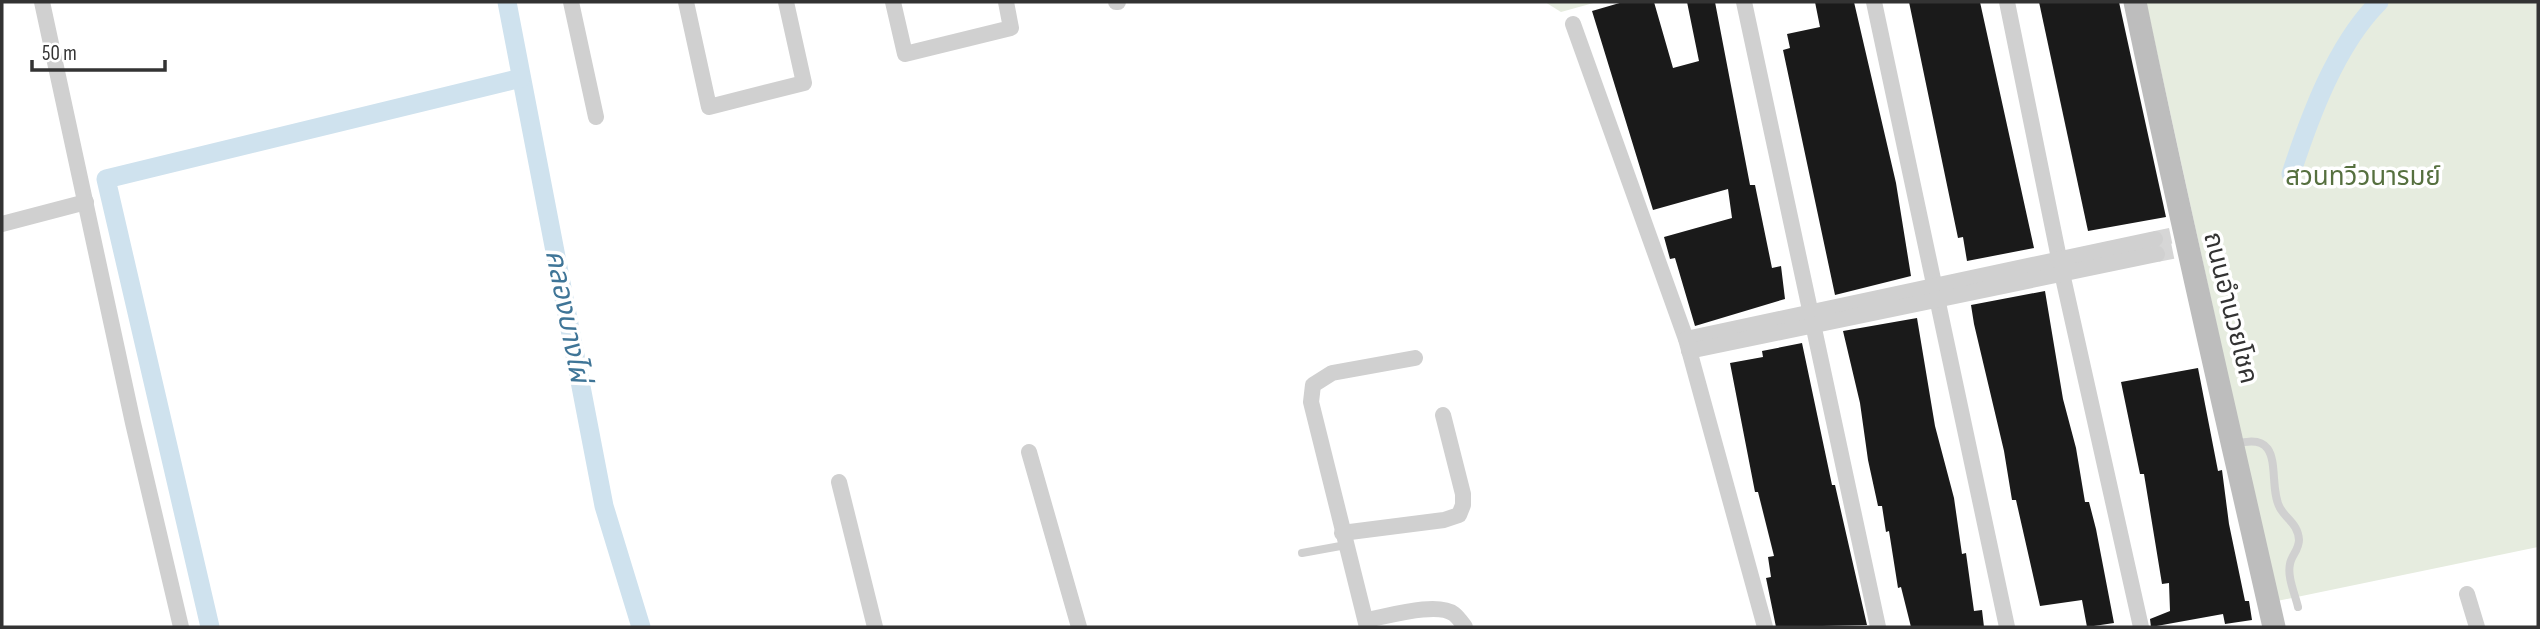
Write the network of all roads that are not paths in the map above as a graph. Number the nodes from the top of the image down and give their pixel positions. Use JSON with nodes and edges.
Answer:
{"nodes":[{"id":1,"x":42,"y":2,"type":"edge"},
{"id":2,"x":571,"y":2,"type":"edge"},
{"id":3,"x":686,"y":2,"type":"edge"},
{"id":4,"x":786,"y":2,"type":"edge"},
{"id":5,"x":893,"y":2,"type":"edge"},
{"id":6,"x":1006,"y":2,"type":"edge"},
{"id":7,"x":1744,"y":2,"type":"edge"},
{"id":8,"x":1874,"y":2,"type":"edge"},
{"id":9,"x":2007,"y":2,"type":"edge"},
{"id":10,"x":2135,"y":2,"type":"edge"},
{"id":11,"x":1573,"y":24,"type":"dead end"},
{"id":12,"x":596,"y":117,"type":"dead end"},
{"id":13,"x":86,"y":202,"type":"junction"},
{"id":14,"x":2,"y":224,"type":"edge"},
{"id":15,"x":2156,"y":246,"type":"tunnel mouth"},
{"id":16,"x":2062,"y":266,"type":"junction"},
{"id":17,"x":1935,"y":293,"type":"junction"},
{"id":18,"x":1812,"y":319,"type":"junction"},
{"id":19,"x":1687,"y":345,"type":"junction"},
{"id":20,"x":1415,"y":358,"type":"dead end"},
{"id":21,"x":1443,"y":415,"type":"dead end"},
{"id":22,"x":2233,"y":445,"type":"junction"},
{"id":23,"x":1029,"y":452,"type":"dead end"},
{"id":24,"x":838,"y":482,"type":"dead end"},
{"id":25,"x":1344,"y":539,"type":"junction"},
{"id":26,"x":1302,"y":553,"type":"dead end"},
{"id":27,"x":2467,"y":594,"type":"dead end"},
{"id":28,"x":2298,"y":607,"type":"dead end"},
{"id":29,"x":1367,"y":624,"type":"edge"},
{"id":30,"x":181,"y":627,"type":"edge"},
{"id":31,"x":875,"y":627,"type":"edge"},
{"id":32,"x":1079,"y":627,"type":"edge"},
{"id":33,"x":1465,"y":627,"type":"edge"},
{"id":34,"x":1765,"y":627,"type":"edge"},
{"id":35,"x":1878,"y":627,"type":"edge"},
{"id":36,"x":2007,"y":627,"type":"edge"},
{"id":37,"x":2140,"y":627,"type":"edge"},
{"id":38,"x":2273,"y":627,"type":"edge"},
{"id":39,"x":2477,"y":627,"type":"edge"}],
"edges":[{"from":1,"to":13,"type":"street"},
{"from":2,"to":12,"type":"street"},
{"from":3,"to":4,"type":"street"},
{"from":5,"to":6,"type":"street"},
{"from":7,"to":18,"type":"street"},
{"from":8,"to":17,"type":"street"},
{"from":9,"to":16,"type":"street"},
{"from":10,"to":22,"type":"street","name":"ถนนอำนวยโชค"},
{"from":11,"to":19,"type":"street"},
{"from":13,"to":14,"type":"street"},
{"from":13,"to":30,"type":"street"},
{"from":15,"to":16,"type":"street"},
{"from":16,"to":17,"type":"street"},
{"from":16,"to":37,"type":"street"},
{"from":17,"to":18,"type":"street"},
{"from":17,"to":36,"type":"street"},
{"from":18,"to":19,"type":"street"},
{"from":18,"to":35,"type":"street"},
{"from":19,"to":34,"type":"street"},
{"from":20,"to":25,"type":"street"},
{"from":21,"to":25,"type":"street"},
{"from":22,"to":28,"type":"lane"},
{"from":22,"to":38,"type":"street","name":"ถนนอำนวยโชค"},
{"from":23,"to":32,"type":"street"},
{"from":24,"to":31,"type":"street"},
{"from":25,"to":26,"type":"lane"},
{"from":25,"to":29,"type":"street"},
{"from":27,"to":39,"type":"street"},
{"from":29,"to":33,"type":"street"}]}
